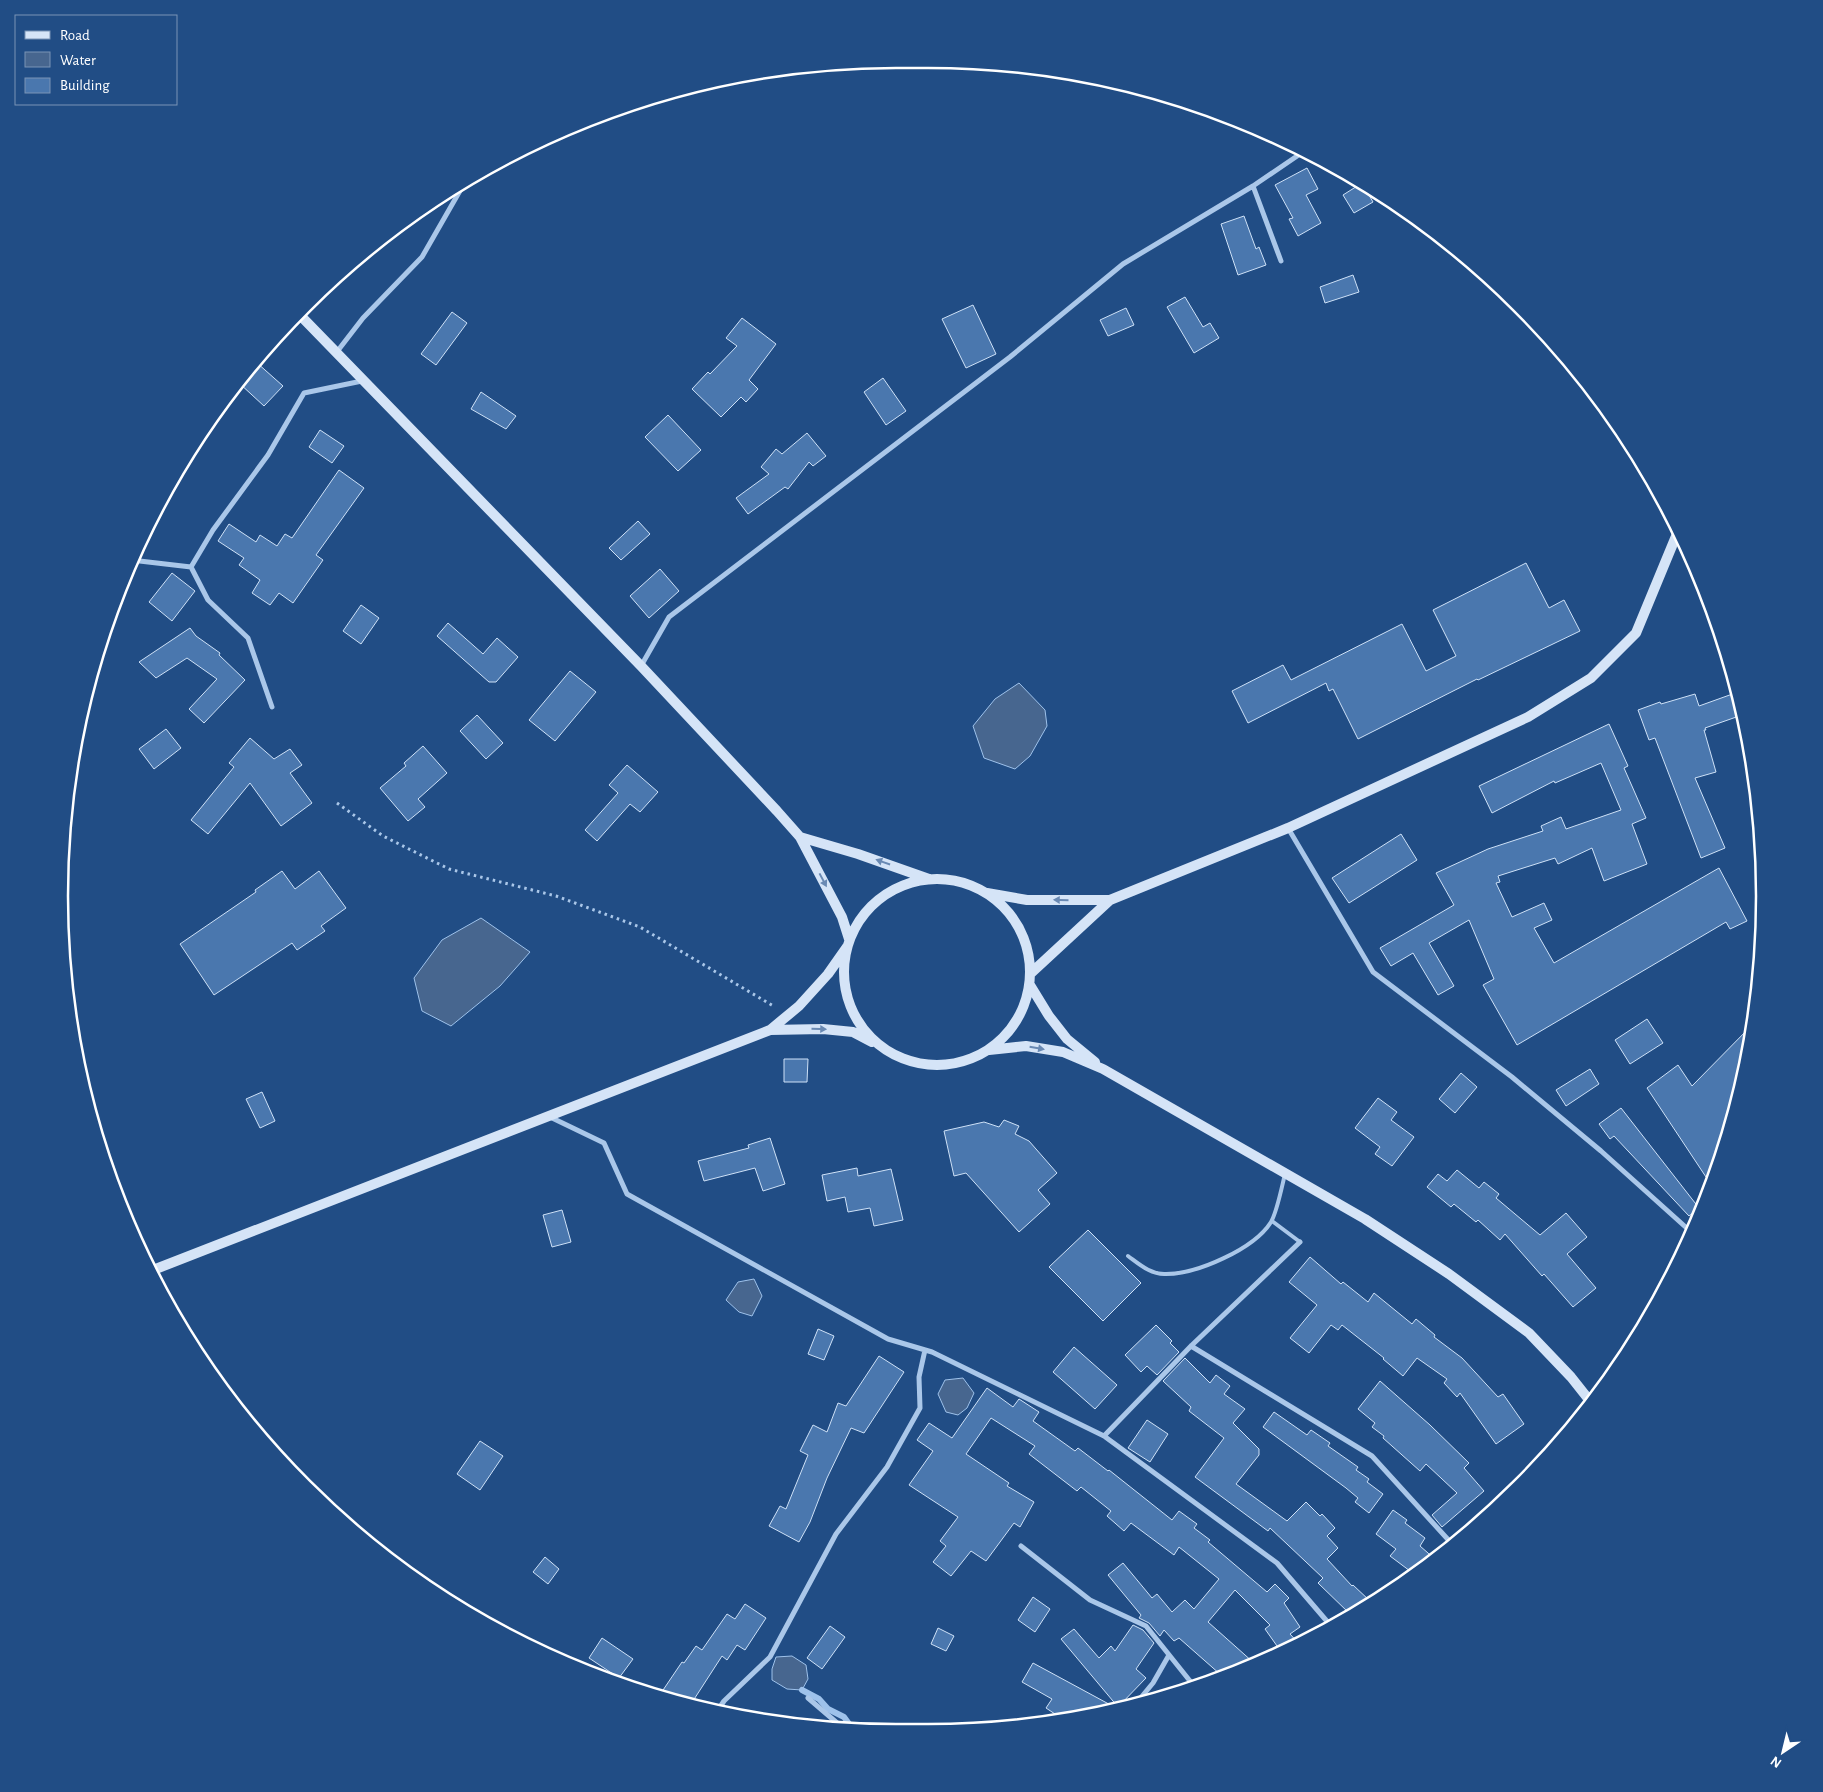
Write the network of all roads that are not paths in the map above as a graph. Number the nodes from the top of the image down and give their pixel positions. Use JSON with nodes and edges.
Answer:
{"nodes":[{"id":1,"x":1298,"y":156,"type":"edge"},
{"id":2,"x":1253,"y":186,"type":"junction"},
{"id":3,"x":459,"y":193,"type":"edge"},
{"id":4,"x":1281,"y":261,"type":"dead end"},
{"id":5,"x":303,"y":318,"type":"edge"},
{"id":6,"x":336,"y":353,"type":"junction"},
{"id":7,"x":362,"y":381,"type":"junction"},
{"id":8,"x":1674,"y":540,"type":"edge"},
{"id":9,"x":139,"y":561,"type":"edge"},
{"id":10,"x":191,"y":567,"type":"junction"},
{"id":11,"x":641,"y":666,"type":"junction"},
{"id":12,"x":272,"y":707,"type":"dead end"},
{"id":13,"x":1288,"y":828,"type":"junction"},
{"id":14,"x":800,"y":837,"type":"junction"},
{"id":15,"x":929,"y":879,"type":"junction"},
{"id":16,"x":986,"y":892,"type":"junction"},
{"id":17,"x":1110,"y":900,"type":"junction"},
{"id":18,"x":848,"y":943,"type":"junction"},
{"id":19,"x":1030,"y":974,"type":"junction"},
{"id":20,"x":1030,"y":985,"type":"junction"},
{"id":21,"x":770,"y":1030,"type":"junction"},
{"id":22,"x":882,"y":1047,"type":"junction"},
{"id":23,"x":989,"y":1050,"type":"junction"},
{"id":24,"x":1103,"y":1068,"type":"junction"},
{"id":25,"x":548,"y":1116,"type":"junction"},
{"id":26,"x":1285,"y":1174,"type":"junction"},
{"id":27,"x":1272,"y":1221,"type":"junction"},
{"id":28,"x":1686,"y":1227,"type":"edge"},
{"id":29,"x":1300,"y":1242,"type":"joint"},
{"id":30,"x":1128,"y":1256,"type":"dead end"},
{"id":31,"x":156,"y":1269,"type":"edge"},
{"id":32,"x":1191,"y":1346,"type":"junction"},
{"id":33,"x":925,"y":1350,"type":"junction"},
{"id":34,"x":1586,"y":1397,"type":"edge"},
{"id":35,"x":1104,"y":1436,"type":"junction"},
{"id":36,"x":1448,"y":1539,"type":"edge"},
{"id":37,"x":1021,"y":1546,"type":"dead end"},
{"id":38,"x":1327,"y":1621,"type":"edge"},
{"id":39,"x":1169,"y":1655,"type":"junction"},
{"id":40,"x":1191,"y":1682,"type":"edge"},
{"id":41,"x":1143,"y":1696,"type":"edge"},
{"id":42,"x":808,"y":1698,"type":"dead end"},
{"id":43,"x":721,"y":1706,"type":"edge"},
{"id":44,"x":836,"y":1722,"type":"edge"}],
"edges":[{"from":1,"to":2,"type":"street"},
{"from":2,"to":4,"type":"street"},
{"from":2,"to":11,"type":"street"},
{"from":3,"to":6,"type":"street"},
{"from":5,"to":6,"type":"main road"},
{"from":6,"to":7,"type":"main road"},
{"from":7,"to":10,"type":"street"},
{"from":7,"to":11,"type":"main road"},
{"from":8,"to":13,"type":"main road"},
{"from":9,"to":10,"type":"street"},
{"from":10,"to":12,"type":"street"},
{"from":11,"to":14,"type":"main road"},
{"from":13,"to":17,"type":"main road"},
{"from":13,"to":28,"type":"street"},
{"from":15,"to":14,"type":"main road","one_way":true},
{"from":14,"to":18,"type":"main road","one_way":true},
{"from":15,"to":16,"type":"main road"},
{"from":15,"to":18,"type":"main road"},
{"from":17,"to":16,"type":"main road","one_way":true},
{"from":16,"to":19,"type":"main road"},
{"from":17,"to":19,"type":"main road"},
{"from":18,"to":21,"type":"main road"},
{"from":18,"to":22,"type":"main road"},
{"from":19,"to":20,"type":"main road"},
{"from":20,"to":23,"type":"main road"},
{"from":20,"to":24,"type":"main road"},
{"from":21,"to":22,"type":"main road","one_way":true},
{"from":21,"to":25,"type":"main road"},
{"from":22,"to":23,"type":"main road"},
{"from":23,"to":24,"type":"main road","one_way":true},
{"from":24,"to":26,"type":"main road"},
{"from":25,"to":31,"type":"main road"},
{"from":25,"to":33,"type":"street"},
{"from":26,"to":27,"type":"lane"},
{"from":26,"to":34,"type":"main road"},
{"from":27,"to":29,"type":"lane"},
{"from":27,"to":30,"type":"lane"},
{"from":29,"to":32,"type":"street"},
{"from":32,"to":35,"type":"street"},
{"from":32,"to":36,"type":"street"},
{"from":33,"to":35,"type":"street"},
{"from":33,"to":43,"type":"street"},
{"from":35,"to":38,"type":"street"},
{"from":37,"to":39,"type":"street"},
{"from":39,"to":40,"type":"street"},
{"from":39,"to":41,"type":"street"},
{"from":42,"to":44,"type":"street"}]}
